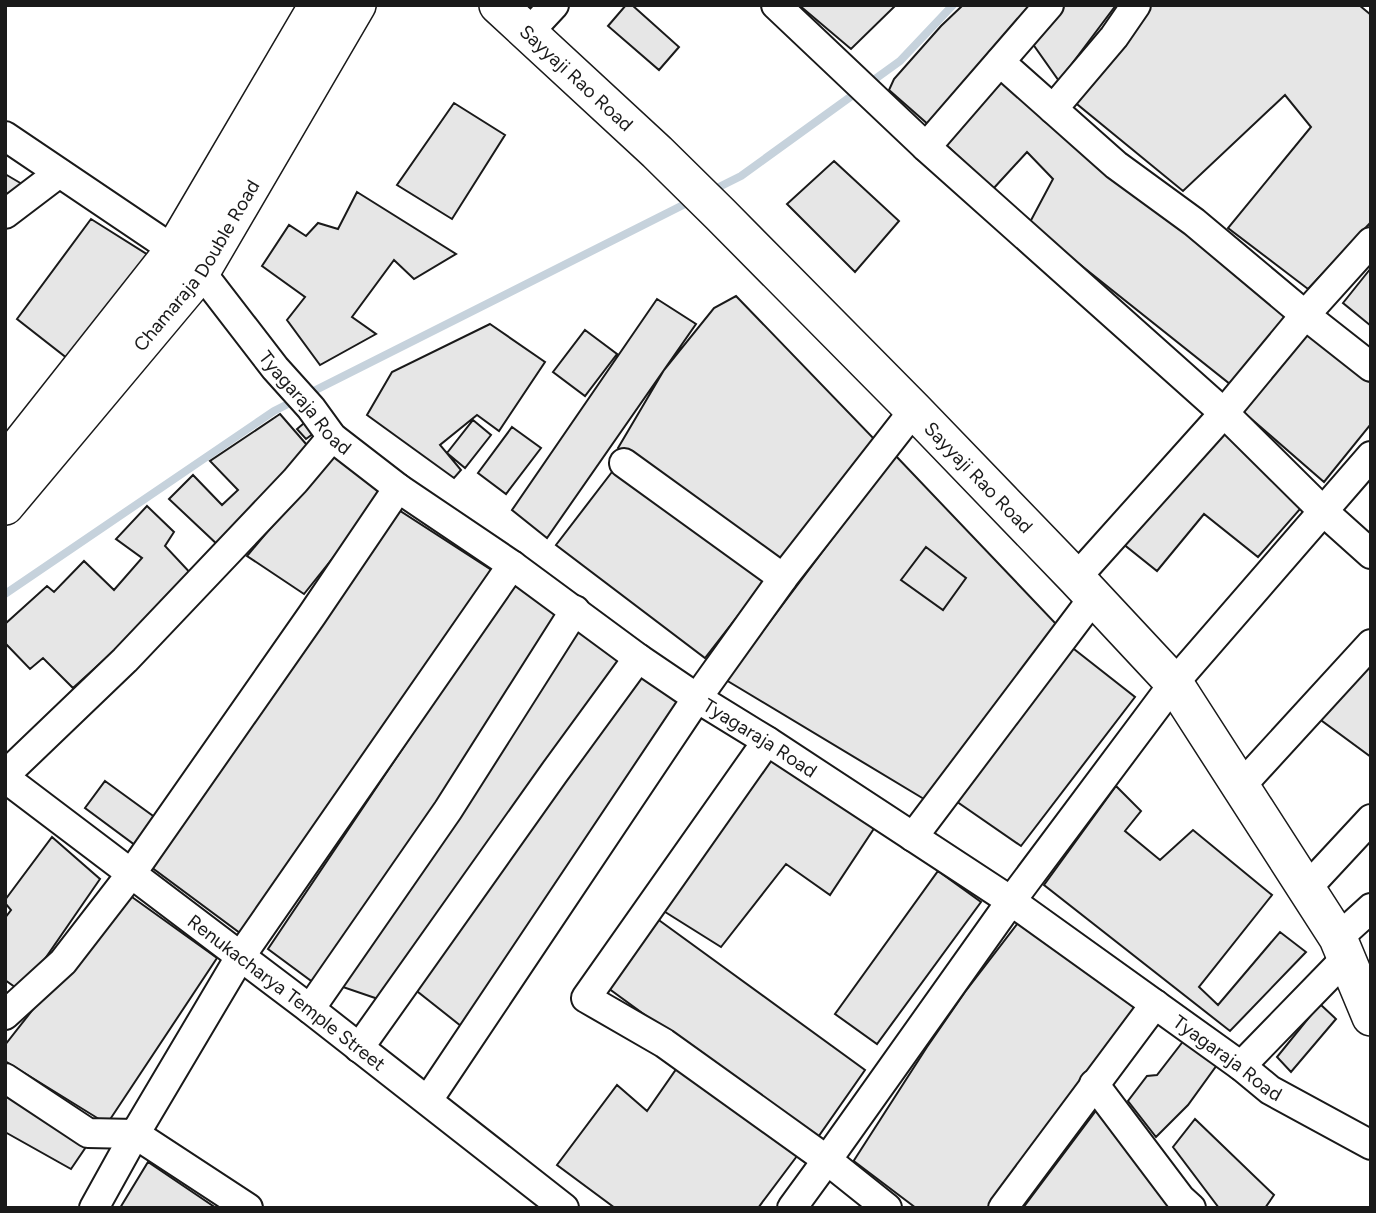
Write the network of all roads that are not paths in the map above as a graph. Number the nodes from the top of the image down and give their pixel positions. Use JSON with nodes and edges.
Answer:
{"nodes":[{"id":1,"x":357,"y":5,"type":"edge"},
{"id":2,"x":498,"y":5,"type":"edge"},
{"id":3,"x":554,"y":5,"type":"edge"},
{"id":4,"x":776,"y":5,"type":"edge"},
{"id":5,"x":1049,"y":5,"type":"edge"},
{"id":6,"x":1136,"y":5,"type":"edge"},
{"id":7,"x":311,"y":14,"type":"edge"},
{"id":8,"x":528,"y":33,"type":"junction"},
{"id":9,"x":1000,"y":62,"type":"junction"},
{"id":10,"x":1053,"y":110,"type":"junction"},
{"id":11,"x":5,"y":136,"type":"edge"},
{"id":12,"x":926,"y":147,"type":"junction"},
{"id":13,"x":59,"y":173,"type":"junction"},
{"id":14,"x":5,"y":214,"type":"edge"},
{"id":15,"x":1371,"y":242,"type":"edge"},
{"id":16,"x":187,"y":261,"type":"junction"},
{"id":17,"x":1305,"y":315,"type":"junction"},
{"id":18,"x":1371,"y":367,"type":"edge"},
{"id":19,"x":914,"y":410,"type":"junction"},
{"id":20,"x":1224,"y":413,"type":"junction"},
{"id":21,"x":332,"y":437,"type":"junction"},
{"id":22,"x":1371,"y":456,"type":"edge"},
{"id":23,"x":624,"y":463,"type":"dead end"},
{"id":24,"x":5,"y":464,"type":"edge"},
{"id":25,"x":398,"y":488,"type":"junction"},
{"id":26,"x":5,"y":506,"type":"edge"},
{"id":27,"x":1323,"y":511,"type":"junction"},
{"id":28,"x":1371,"y":554,"type":"edge"},
{"id":29,"x":512,"y":565,"type":"junction"},
{"id":30,"x":783,"y":578,"type":"junction"},
{"id":31,"x":1085,"y":587,"type":"junction"},
{"id":32,"x":575,"y":610,"type":"junction"},
{"id":33,"x":1371,"y":644,"type":"edge"},
{"id":34,"x":638,"y":658,"type":"junction"},
{"id":35,"x":1174,"y":683,"type":"junction"},
{"id":36,"x":697,"y":698,"type":"junction"},
{"id":37,"x":767,"y":741,"type":"junction"},
{"id":38,"x":5,"y":777,"type":"edge"},
{"id":39,"x":1240,"y":787,"type":"junction"},
{"id":40,"x":1371,"y":819,"type":"edge"},
{"id":41,"x":914,"y":837,"type":"junction"},
{"id":42,"x":131,"y":874,"type":"junction"},
{"id":43,"x":1306,"y":889,"type":"junction"},
{"id":44,"x":1011,"y":901,"type":"junction"},
{"id":45,"x":1371,"y":908,"type":"edge"},
{"id":46,"x":1342,"y":948,"type":"junction"},
{"id":47,"x":240,"y":957,"type":"junction"},
{"id":48,"x":1155,"y":1004,"type":"junction"},
{"id":49,"x":310,"y":1009,"type":"junction"},
{"id":50,"x":5,"y":1015,"type":"edge"},
{"id":51,"x":1371,"y":1017,"type":"edge"},
{"id":52,"x":359,"y":1048,"type":"junction"},
{"id":53,"x":1241,"y":1066,"type":"junction"},
{"id":54,"x":5,"y":1078,"type":"edge"},
{"id":55,"x":1094,"y":1084,"type":"junction"},
{"id":56,"x":428,"y":1100,"type":"junction"},
{"id":57,"x":135,"y":1133,"type":"junction"},
{"id":58,"x":1371,"y":1145,"type":"edge"},
{"id":59,"x":827,"y":1160,"type":"junction"},
{"id":60,"x":94,"y":1208,"type":"edge"},
{"id":61,"x":248,"y":1208,"type":"edge"},
{"id":62,"x":564,"y":1208,"type":"edge"},
{"id":63,"x":792,"y":1208,"type":"edge"},
{"id":64,"x":887,"y":1208,"type":"edge"},
{"id":65,"x":1003,"y":1208,"type":"edge"},
{"id":66,"x":1191,"y":1208,"type":"edge"}],
"edges":[{"from":1,"to":16,"type":"main road","name":"Chamaraja Double Road"},
{"from":2,"to":8,"type":"main road","name":"Sayyaji Rao Road"},
{"from":3,"to":8,"type":"street"},
{"from":4,"to":12,"type":"street"},
{"from":5,"to":9,"type":"street"},
{"from":6,"to":10,"type":"street"},
{"from":7,"to":16,"type":"main road","name":"Chamaraja Double Road"},
{"from":8,"to":19,"type":"main road","name":"Sayyaji Rao Road"},
{"from":9,"to":10,"type":"street"},
{"from":9,"to":12,"type":"street"},
{"from":10,"to":17,"type":"street"},
{"from":11,"to":13,"type":"street","name":"Tyagaraja Road"},
{"from":12,"to":20,"type":"street"},
{"from":13,"to":14,"type":"street"},
{"from":13,"to":16,"type":"street","name":"Tyagaraja Road"},
{"from":15,"to":17,"type":"street"},
{"from":16,"to":21,"type":"street","name":"Tyagaraja Road"},
{"from":16,"to":24,"type":"main road","name":"Chamaraja Double Road"},
{"from":16,"to":26,"type":"main road","name":"Chamaraja Double Road"},
{"from":17,"to":18,"type":"street"},
{"from":17,"to":20,"type":"street"},
{"from":19,"to":30,"type":"street"},
{"from":19,"to":31,"type":"main road","name":"Sayyaji Rao Road"},
{"from":20,"to":27,"type":"street"},
{"from":20,"to":31,"type":"street"},
{"from":21,"to":25,"type":"street","name":"Tyagaraja Road"},
{"from":21,"to":38,"type":"street"},
{"from":22,"to":27,"type":"street"},
{"from":23,"to":30,"type":"street"},
{"from":25,"to":29,"type":"street","name":"Tyagaraja Road"},
{"from":25,"to":42,"type":"street"},
{"from":27,"to":28,"type":"street"},
{"from":27,"to":35,"type":"street"},
{"from":29,"to":32,"type":"street","name":"Tyagaraja Road"},
{"from":29,"to":47,"type":"street"},
{"from":30,"to":36,"type":"street"},
{"from":31,"to":35,"type":"main road","name":"Sayyaji Rao Road"},
{"from":31,"to":41,"type":"street"},
{"from":32,"to":34,"type":"street","name":"Tyagaraja Road"},
{"from":32,"to":49,"type":"street"},
{"from":33,"to":39,"type":"street"},
{"from":34,"to":36,"type":"street","name":"Tyagaraja Road"},
{"from":34,"to":52,"type":"street"},
{"from":35,"to":39,"type":"main road","name":"Sayyaji Rao Road"},
{"from":35,"to":44,"type":"street"},
{"from":36,"to":37,"type":"street","name":"Tyagaraja Road"},
{"from":36,"to":56,"type":"street"},
{"from":37,"to":41,"type":"street","name":"Tyagaraja Road"},
{"from":37,"to":59,"type":"street"},
{"from":38,"to":42,"type":"street","name":"Renukacharya Temple Street"},
{"from":39,"to":43,"type":"main road","name":"Sayyaji Rao Road"},
{"from":40,"to":43,"type":"street"},
{"from":41,"to":44,"type":"street","name":"Tyagaraja Road"},
{"from":42,"to":47,"type":"street","name":"Renukacharya Temple Street"},
{"from":42,"to":50,"type":"street"},
{"from":43,"to":46,"type":"main road","name":"Sayyaji Rao Road"},
{"from":44,"to":48,"type":"street","name":"Tyagaraja Road"},
{"from":44,"to":59,"type":"street"},
{"from":45,"to":46,"type":"street"},
{"from":46,"to":51,"type":"main road","name":"Sayyaji Rao Road"},
{"from":46,"to":53,"type":"street"},
{"from":47,"to":49,"type":"street","name":"Renukacharya Temple Street"},
{"from":47,"to":57,"type":"street"},
{"from":48,"to":53,"type":"street","name":"Tyagaraja Road"},
{"from":48,"to":55,"type":"street"},
{"from":49,"to":52,"type":"street","name":"Renukacharya Temple Street"},
{"from":52,"to":56,"type":"street","name":"Renukacharya Temple Street"},
{"from":53,"to":58,"type":"street","name":"Tyagaraja Road"},
{"from":54,"to":57,"type":"street"},
{"from":55,"to":65,"type":"street"},
{"from":55,"to":66,"type":"street"},
{"from":56,"to":62,"type":"street","name":"Renukacharya Temple Street"},
{"from":57,"to":60,"type":"street"},
{"from":57,"to":61,"type":"street"},
{"from":59,"to":63,"type":"street"},
{"from":59,"to":64,"type":"street"}]}
